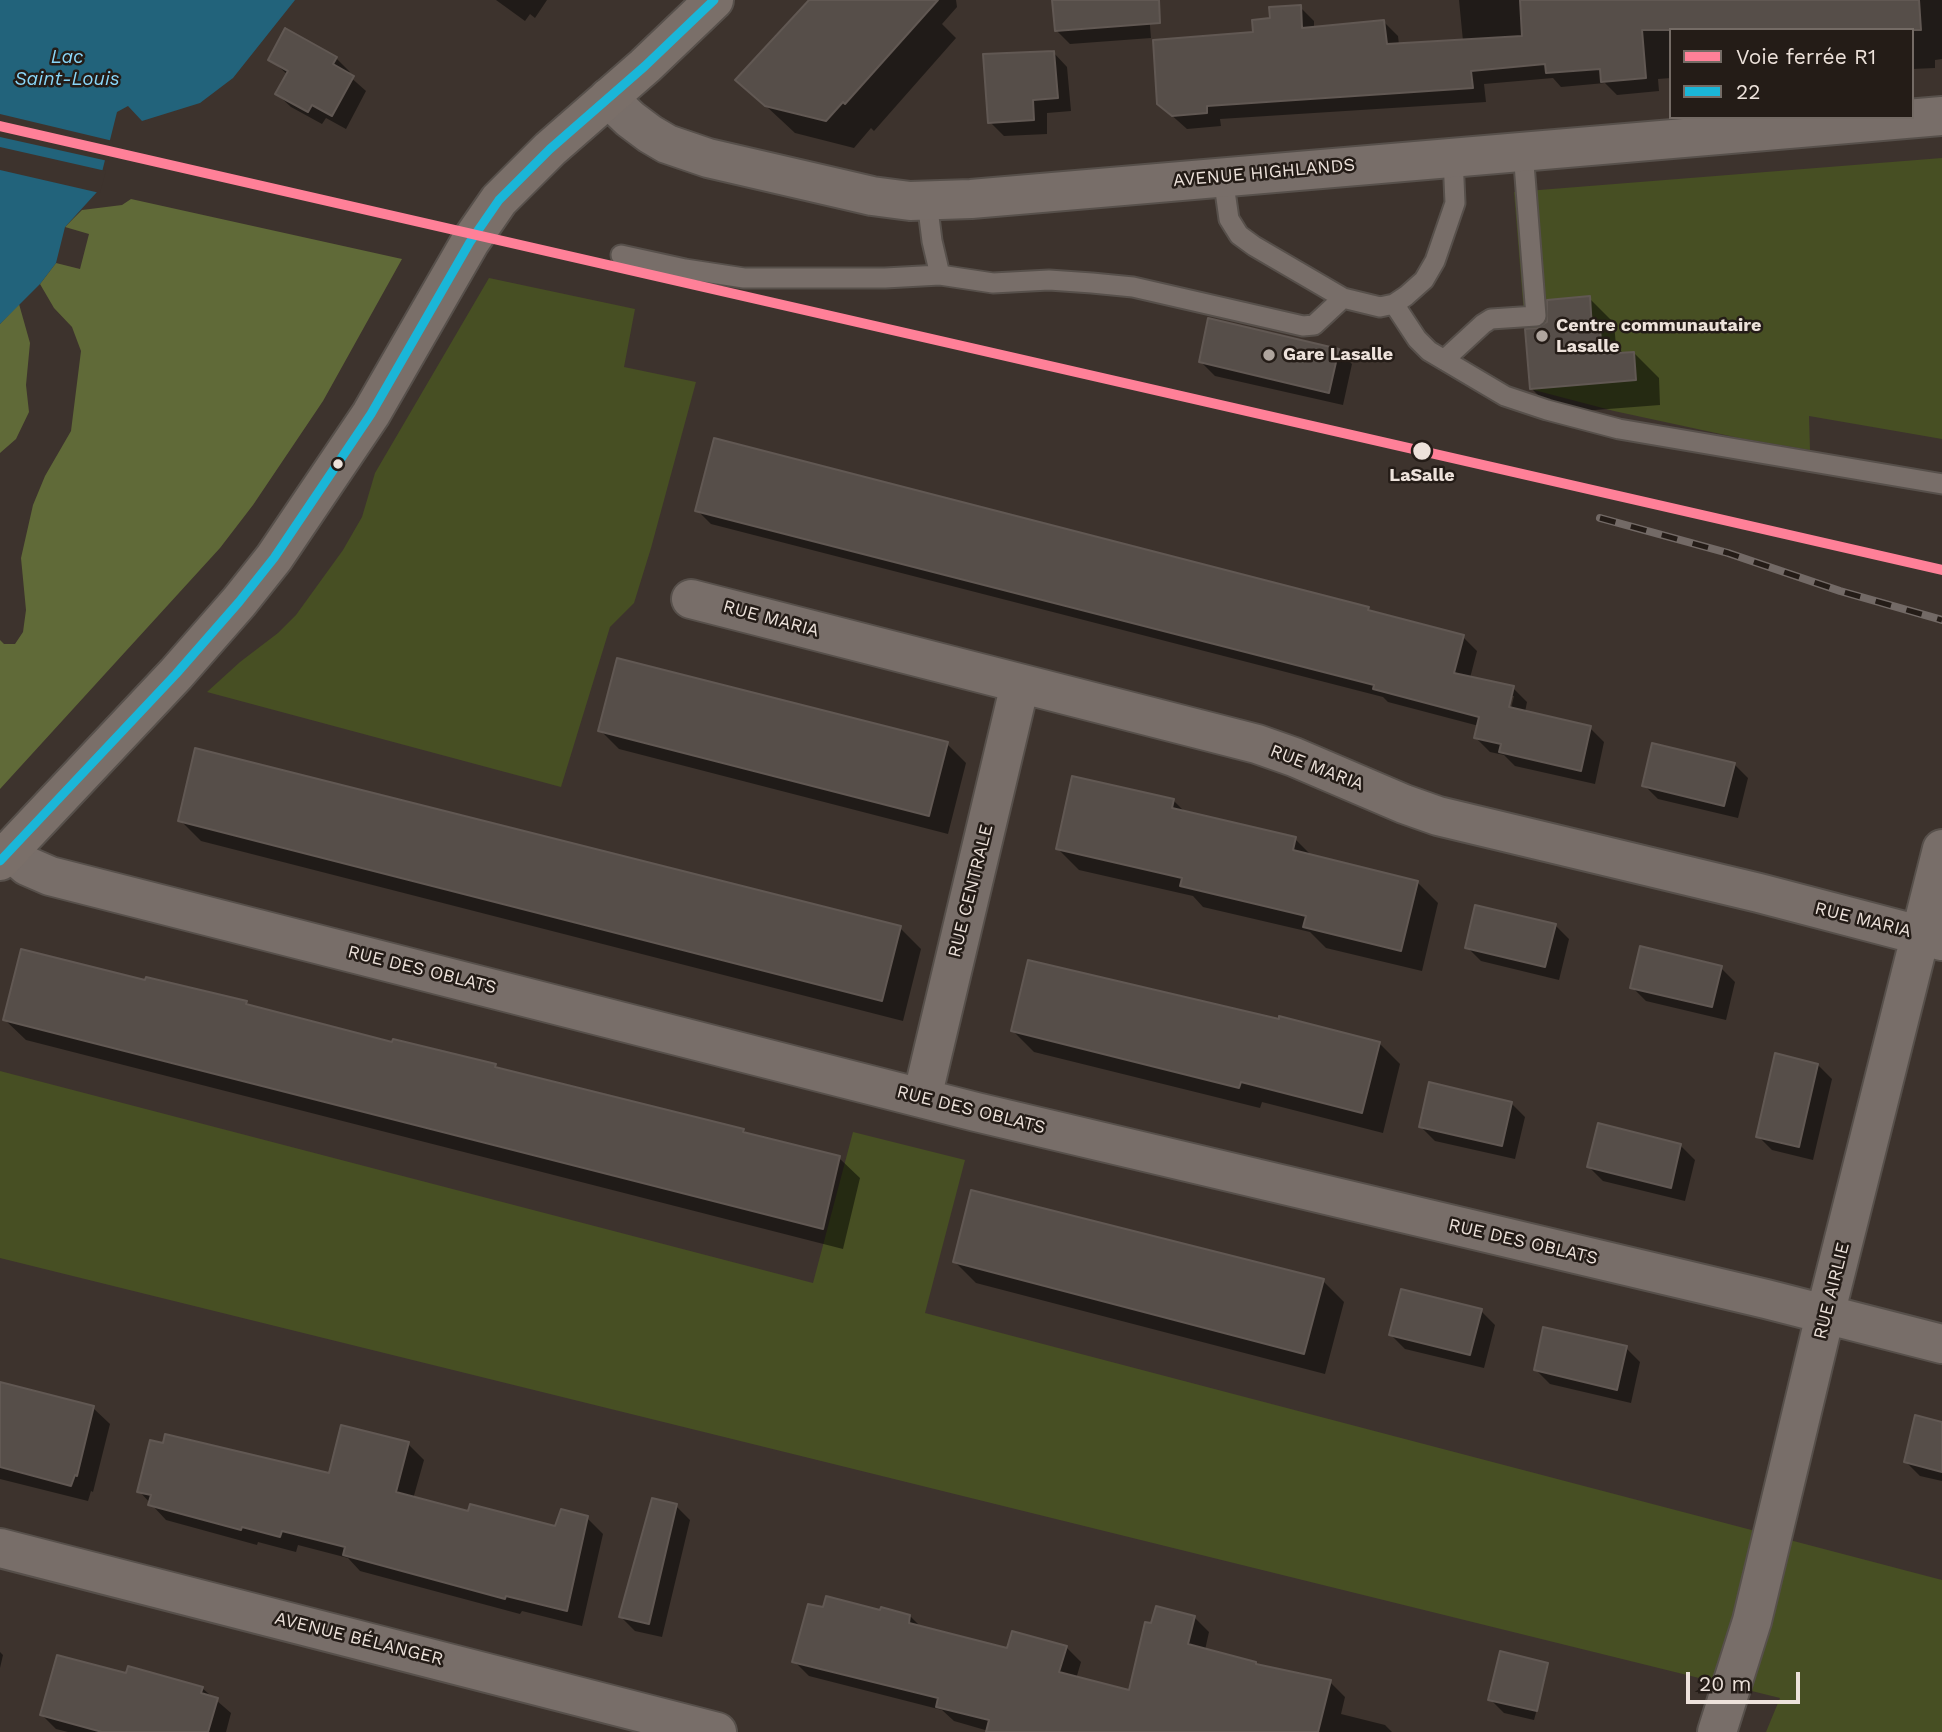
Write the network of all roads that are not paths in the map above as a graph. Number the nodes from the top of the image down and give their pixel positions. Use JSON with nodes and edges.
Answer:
{"nodes":[{"id":1,"x":713,"y":0,"type":"edge"},
{"id":2,"x":608,"y":98,"type":"junction"},
{"id":3,"x":1942,"y":116,"type":"edge"},
{"id":4,"x":1914,"y":118,"type":"edge"},
{"id":5,"x":1906,"y":119,"type":"edge"},
{"id":6,"x":1523,"y":151,"type":"junction"},
{"id":7,"x":1453,"y":157,"type":"junction"},
{"id":8,"x":1223,"y":177,"type":"junction"},
{"id":9,"x":927,"y":201,"type":"junction"},
{"id":10,"x":621,"y":255,"type":"dead end"},
{"id":11,"x":940,"y":275,"type":"junction"},
{"id":12,"x":1343,"y":298,"type":"junction"},
{"id":13,"x":1394,"y":304,"type":"junction"},
{"id":14,"x":1444,"y":360,"type":"junction"},
{"id":15,"x":1942,"y":484,"type":"edge"},
{"id":16,"x":691,"y":599,"type":"dead end"},
{"id":17,"x":1020,"y":684,"type":"junction"},
{"id":18,"x":1942,"y":849,"type":"edge"},
{"id":19,"x":5,"y":856,"type":"edge"},
{"id":20,"x":1931,"y":938,"type":"edge"},
{"id":21,"x":922,"y":1098,"type":"junction"},
{"id":22,"x":1825,"y":1315,"type":"junction"},
{"id":23,"x":1942,"y":1344,"type":"edge"},
{"id":24,"x":0,"y":1548,"type":"edge"},
{"id":25,"x":677,"y":1727,"type":"edge"},
{"id":26,"x":717,"y":1732,"type":"edge"},
{"id":27,"x":1717,"y":1732,"type":"edge"}],
"edges":[{"from":1,"to":2,"type":"main road"},
{"from":2,"to":9,"type":"street","name":"AVENUE HIGHLANDS"},
{"from":2,"to":19,"type":"main road"},
{"from":3,"to":4,"type":"street","name":"AVENUE HIGHLANDS"},
{"from":5,"to":6,"type":"street","name":"AVENUE HIGHLANDS"},
{"from":6,"to":7,"type":"street","name":"AVENUE HIGHLANDS"},
{"from":6,"to":14,"type":"lane"},
{"from":7,"to":8,"type":"street","name":"AVENUE HIGHLANDS"},
{"from":7,"to":13,"type":"lane"},
{"from":8,"to":9,"type":"street","name":"AVENUE HIGHLANDS"},
{"from":8,"to":12,"type":"lane"},
{"from":9,"to":11,"type":"lane"},
{"from":10,"to":11,"type":"lane"},
{"from":11,"to":12,"type":"lane"},
{"from":12,"to":13,"type":"lane"},
{"from":13,"to":14,"type":"lane"},
{"from":14,"to":15,"type":"lane"},
{"from":16,"to":17,"type":"street","name":"RUE MARIA"},
{"from":17,"to":20,"type":"street","name":"RUE MARIA"},
{"from":17,"to":21,"type":"street","name":"RUE CENTRALE"},
{"from":18,"to":20,"type":"street","name":"RUE AIRLIE"},
{"from":19,"to":21,"type":"street","name":"RUE DES OBLATS"},
{"from":20,"to":22,"type":"street","name":"RUE AIRLIE"},
{"from":21,"to":22,"type":"street","name":"RUE DES OBLATS"},
{"from":22,"to":23,"type":"street","name":"RUE DES OBLATS"},
{"from":22,"to":27,"type":"street","name":"RUE AIRLIE"},
{"from":24,"to":25,"type":"street","name":"AVENUE BÉLANGER"},
{"from":25,"to":26,"type":"street","name":"AVENUE BÉLANGER"}]}
